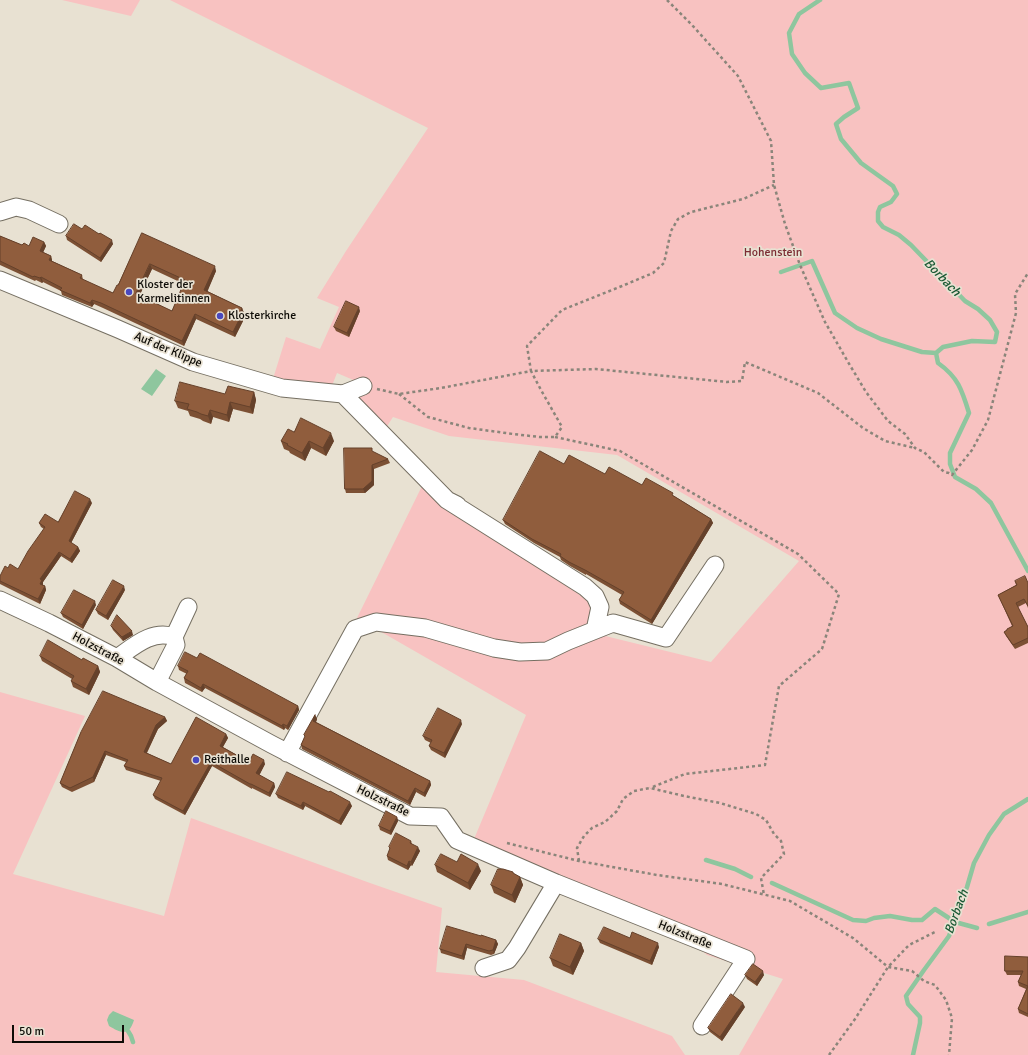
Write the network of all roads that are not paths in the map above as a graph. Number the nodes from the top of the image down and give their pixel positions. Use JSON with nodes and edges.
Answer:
{"nodes":[{"id":1,"x":0,"y":212,"type":"edge"},
{"id":2,"x":59,"y":224,"type":"dead end"},
{"id":3,"x":0,"y":280,"type":"edge"},
{"id":4,"x":363,"y":386,"type":"road end"},
{"id":5,"x":343,"y":394,"type":"junction"},
{"id":6,"x":447,"y":500,"type":"junction"},
{"id":7,"x":490,"y":520,"type":"dead end"},
{"id":8,"x":715,"y":565,"type":"dead end"},
{"id":9,"x":0,"y":600,"type":"edge"},
{"id":10,"x":188,"y":607,"type":"dead end"},
{"id":11,"x":595,"y":630,"type":"junction"},
{"id":12,"x":174,"y":637,"type":"junction"},
{"id":13,"x":117,"y":658,"type":"junction"},
{"id":14,"x":157,"y":682,"type":"junction"},
{"id":15,"x":287,"y":753,"type":"junction"},
{"id":16,"x":556,"y":883,"type":"junction"},
{"id":17,"x":484,"y":968,"type":"dead end"},
{"id":18,"x":702,"y":1026,"type":"dead end"}],
"edges":[{"from":1,"to":2,"type":"street"},
{"from":3,"to":5,"type":"street","name":"Auf der Klippe"},
{"from":4,"to":5,"type":"street"},
{"from":5,"to":6,"type":"street"},
{"from":6,"to":7,"type":"street"},
{"from":6,"to":11,"type":"street"},
{"from":8,"to":11,"type":"street"},
{"from":9,"to":13,"type":"street","name":"Holzstraße"},
{"from":10,"to":12,"type":"street"},
{"from":11,"to":15,"type":"street"},
{"from":12,"to":13,"type":"street"},
{"from":12,"to":14,"type":"street"},
{"from":13,"to":14,"type":"street","name":"Holzstraße"},
{"from":14,"to":15,"type":"street","name":"Holzstraße"},
{"from":15,"to":16,"type":"street","name":"Holzstraße"},
{"from":16,"to":17,"type":"street"},
{"from":16,"to":18,"type":"street","name":"Holzstraße"}]}
